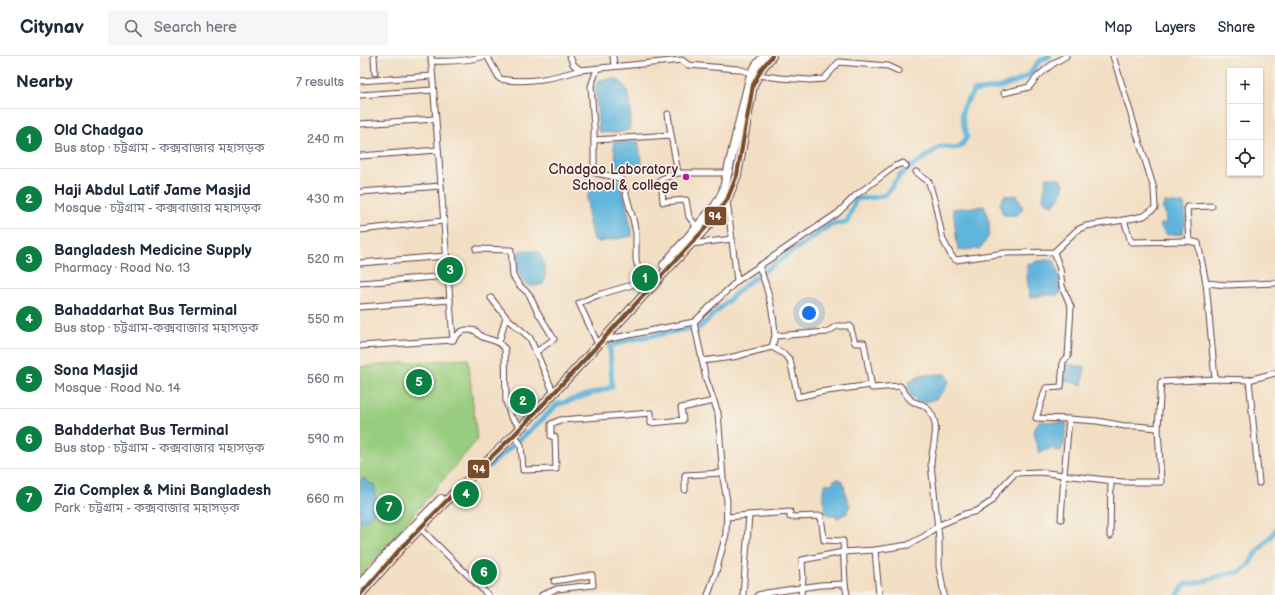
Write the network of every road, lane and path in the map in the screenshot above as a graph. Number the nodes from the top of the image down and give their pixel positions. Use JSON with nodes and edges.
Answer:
{"nodes":[{"id":1,"x":374,"y":56,"type":"edge"},
{"id":2,"x":486,"y":56,"type":"edge"},
{"id":3,"x":570,"y":56,"type":"edge"},
{"id":4,"x":613,"y":56,"type":"edge"},
{"id":5,"x":764,"y":56,"type":"edge"},
{"id":6,"x":772,"y":56,"type":"edge"},
{"id":7,"x":1066,"y":56,"type":"edge"},
{"id":8,"x":1114,"y":56,"type":"edge"},
{"id":9,"x":431,"y":59,"type":"edge"},
{"id":10,"x":614,"y":66,"type":"junction"},
{"id":11,"x":597,"y":68,"type":"junction"},
{"id":12,"x":580,"y":70,"type":"junction"},
{"id":13,"x":899,"y":71,"type":"dead end"},
{"id":14,"x":375,"y":73,"type":"dead end"},
{"id":15,"x":755,"y":74,"type":"junction"},
{"id":16,"x":432,"y":76,"type":"junction"},
{"id":17,"x":360,"y":81,"type":"edge"},
{"id":18,"x":433,"y":90,"type":"junction"},
{"id":19,"x":1004,"y":93,"type":"dead end"},
{"id":20,"x":360,"y":96,"type":"edge"},
{"id":21,"x":668,"y":114,"type":"dead end"},
{"id":22,"x":435,"y":119,"type":"junction"},
{"id":23,"x":360,"y":124,"type":"edge"},
{"id":24,"x":671,"y":135,"type":"junction"},
{"id":25,"x":594,"y":140,"type":"junction"},
{"id":26,"x":438,"y":150,"type":"junction"},
{"id":27,"x":360,"y":156,"type":"edge"},
{"id":28,"x":906,"y":166,"type":"dead end"},
{"id":29,"x":916,"y":172,"type":"dead end"},
{"id":30,"x":678,"y":173,"type":"junction"},
{"id":31,"x":728,"y":173,"type":"junction"},
{"id":32,"x":441,"y":186,"type":"junction"},
{"id":33,"x":360,"y":192,"type":"edge"},
{"id":34,"x":727,"y":200,"type":"junction"},
{"id":35,"x":1212,"y":206,"type":"dead end"},
{"id":36,"x":1124,"y":220,"type":"junction"},
{"id":37,"x":443,"y":221,"type":"junction"},
{"id":38,"x":697,"y":227,"type":"junction"},
{"id":39,"x":360,"y":230,"type":"edge"},
{"id":40,"x":732,"y":239,"type":"junction"},
{"id":41,"x":1189,"y":241,"type":"junction"},
{"id":42,"x":690,"y":244,"type":"junction"},
{"id":43,"x":476,"y":249,"type":"dead end"},
{"id":44,"x":1054,"y":252,"type":"junction"},
{"id":45,"x":446,"y":256,"type":"junction"},
{"id":46,"x":360,"y":263,"type":"edge"},
{"id":47,"x":759,"y":266,"type":"junction"},
{"id":48,"x":448,"y":276,"type":"junction"},
{"id":49,"x":737,"y":281,"type":"junction"},
{"id":50,"x":1206,"y":283,"type":"junction"},
{"id":51,"x":1275,"y":283,"type":"edge"},
{"id":52,"x":360,"y":284,"type":"edge"},
{"id":53,"x":643,"y":284,"type":"junction"},
{"id":54,"x":491,"y":298,"type":"dead end"},
{"id":55,"x":450,"y":300,"type":"junction"},
{"id":56,"x":360,"y":307,"type":"edge"},
{"id":57,"x":506,"y":317,"type":"junction"},
{"id":58,"x":694,"y":322,"type":"junction"},
{"id":59,"x":775,"y":336,"type":"junction"},
{"id":60,"x":453,"y":340,"type":"junction"},
{"id":61,"x":598,"y":341,"type":"junction"},
{"id":62,"x":499,"y":342,"type":"junction"},
{"id":63,"x":360,"y":346,"type":"edge"},
{"id":64,"x":772,"y":346,"type":"junction"},
{"id":65,"x":536,"y":352,"type":"junction"},
{"id":66,"x":702,"y":361,"type":"junction"},
{"id":67,"x":1275,"y":373,"type":"edge"},
{"id":68,"x":1215,"y":379,"type":"junction"},
{"id":69,"x":1249,"y":380,"type":"junction"},
{"id":70,"x":871,"y":385,"type":"junction"},
{"id":71,"x":552,"y":389,"type":"junction"},
{"id":72,"x":714,"y":401,"type":"junction"},
{"id":73,"x":1069,"y":419,"type":"junction"},
{"id":74,"x":518,"y":424,"type":"junction"},
{"id":75,"x":1158,"y":428,"type":"junction"},
{"id":76,"x":514,"y":435,"type":"junction"},
{"id":77,"x":722,"y":474,"type":"junction"},
{"id":78,"x":1064,"y":475,"type":"junction"},
{"id":79,"x":1111,"y":480,"type":"junction"},
{"id":80,"x":1259,"y":483,"type":"dead end"},
{"id":81,"x":685,"y":490,"type":"dead end"},
{"id":82,"x":749,"y":515,"type":"junction"},
{"id":83,"x":727,"y":517,"type":"junction"},
{"id":84,"x":1061,"y":519,"type":"dead end"},
{"id":85,"x":419,"y":526,"type":"junction"},
{"id":86,"x":938,"y":526,"type":"junction"},
{"id":87,"x":1110,"y":536,"type":"dead end"},
{"id":88,"x":875,"y":550,"type":"junction"},
{"id":89,"x":843,"y":552,"type":"junction"},
{"id":90,"x":554,"y":581,"type":"dead end"},
{"id":91,"x":360,"y":584,"type":"edge"},
{"id":92,"x":845,"y":584,"type":"junction"},
{"id":93,"x":801,"y":588,"type":"junction"},
{"id":94,"x":767,"y":594,"type":"edge"},
{"id":95,"x":360,"y":595,"type":"edge"},
{"id":96,"x":488,"y":595,"type":"edge"},
{"id":97,"x":542,"y":595,"type":"edge"},
{"id":98,"x":708,"y":595,"type":"edge"},
{"id":99,"x":743,"y":595,"type":"edge"},
{"id":100,"x":758,"y":595,"type":"edge"},
{"id":101,"x":801,"y":595,"type":"edge"},
{"id":102,"x":847,"y":595,"type":"edge"},
{"id":103,"x":879,"y":595,"type":"edge"},
{"id":104,"x":944,"y":595,"type":"edge"}],
"edges":[{"from":1,"to":14,"type":"street"},
{"from":2,"to":9,"type":"street"},
{"from":2,"to":12,"type":"street"},
{"from":3,"to":12,"type":"street"},
{"from":4,"to":10,"type":"street"},
{"from":5,"to":15,"type":"highway"},
{"from":6,"to":15,"type":"highway"},
{"from":7,"to":19,"type":"street"},
{"from":8,"to":36,"type":"street"},
{"from":9,"to":16,"type":"street"},
{"from":10,"to":11,"type":"street"},
{"from":10,"to":15,"type":"street"},
{"from":11,"to":12,"type":"street"},
{"from":11,"to":25,"type":"street"},
{"from":13,"to":15,"type":"street"},
{"from":15,"to":31,"type":"highway"},
{"from":15,"to":34,"type":"highway"},
{"from":16,"to":17,"type":"street"},
{"from":16,"to":18,"type":"street"},
{"from":18,"to":20,"type":"street"},
{"from":18,"to":22,"type":"street"},
{"from":21,"to":24,"type":"street"},
{"from":22,"to":23,"type":"street"},
{"from":22,"to":26,"type":"street"},
{"from":24,"to":25,"type":"street"},
{"from":24,"to":30,"type":"street"},
{"from":25,"to":53,"type":"street"},
{"from":26,"to":27,"type":"street"},
{"from":26,"to":32,"type":"street"},
{"from":28,"to":47,"type":"street"},
{"from":29,"to":44,"type":"street"},
{"from":30,"to":31,"type":"street"},
{"from":30,"to":38,"type":"street"},
{"from":31,"to":38,"type":"highway"},
{"from":32,"to":33,"type":"street"},
{"from":32,"to":37,"type":"street"},
{"from":34,"to":40,"type":"street"},
{"from":34,"to":42,"type":"highway"},
{"from":35,"to":41,"type":"street"},
{"from":36,"to":41,"type":"street"},
{"from":36,"to":44,"type":"street"},
{"from":37,"to":39,"type":"street"},
{"from":37,"to":45,"type":"street"},
{"from":38,"to":53,"type":"highway"},
{"from":40,"to":42,"type":"street"},
{"from":40,"to":49,"type":"street"},
{"from":41,"to":50,"type":"street"},
{"from":42,"to":61,"type":"highway"},
{"from":43,"to":65,"type":"street"},
{"from":44,"to":73,"type":"street"},
{"from":45,"to":46,"type":"street"},
{"from":45,"to":48,"type":"street"},
{"from":47,"to":49,"type":"street"},
{"from":47,"to":59,"type":"street"},
{"from":48,"to":52,"type":"street"},
{"from":48,"to":55,"type":"street"},
{"from":49,"to":58,"type":"street"},
{"from":50,"to":51,"type":"street"},
{"from":50,"to":68,"type":"street"},
{"from":53,"to":61,"type":"highway"},
{"from":53,"to":61,"type":"street"},
{"from":54,"to":57,"type":"street"},
{"from":55,"to":56,"type":"street"},
{"from":55,"to":60,"type":"street"},
{"from":57,"to":62,"type":"street"},
{"from":57,"to":65,"type":"street"},
{"from":58,"to":61,"type":"street"},
{"from":58,"to":66,"type":"street"},
{"from":59,"to":64,"type":"street"},
{"from":59,"to":70,"type":"street"},
{"from":60,"to":62,"type":"street"},
{"from":60,"to":63,"type":"street"},
{"from":61,"to":71,"type":"highway"},
{"from":61,"to":76,"type":"highway"},
{"from":62,"to":74,"type":"street"},
{"from":64,"to":66,"type":"street"},
{"from":64,"to":70,"type":"street"},
{"from":65,"to":71,"type":"street"},
{"from":66,"to":72,"type":"street"},
{"from":67,"to":69,"type":"street"},
{"from":68,"to":69,"type":"street"},
{"from":68,"to":75,"type":"street"},
{"from":69,"to":80,"type":"street"},
{"from":70,"to":86,"type":"street"},
{"from":71,"to":74,"type":"highway"},
{"from":72,"to":76,"type":"street"},
{"from":72,"to":77,"type":"street"},
{"from":73,"to":75,"type":"street"},
{"from":73,"to":78,"type":"street"},
{"from":74,"to":85,"type":"highway"},
{"from":75,"to":79,"type":"street"},
{"from":76,"to":85,"type":"highway"},
{"from":77,"to":81,"type":"street"},
{"from":77,"to":83,"type":"street"},
{"from":78,"to":79,"type":"street"},
{"from":78,"to":84,"type":"street"},
{"from":78,"to":86,"type":"street"},
{"from":79,"to":87,"type":"street"},
{"from":82,"to":83,"type":"street"},
{"from":82,"to":89,"type":"street"},
{"from":82,"to":99,"type":"street"},
{"from":83,"to":98,"type":"street"},
{"from":85,"to":91,"type":"highway"},
{"from":85,"to":95,"type":"highway"},
{"from":85,"to":96,"type":"street"},
{"from":86,"to":88,"type":"street"},
{"from":86,"to":104,"type":"street"},
{"from":88,"to":89,"type":"street"},
{"from":88,"to":103,"type":"street"},
{"from":89,"to":92,"type":"street"},
{"from":89,"to":93,"type":"street"},
{"from":90,"to":97,"type":"street"},
{"from":92,"to":93,"type":"street"},
{"from":92,"to":102,"type":"street"},
{"from":93,"to":94,"type":"street"},
{"from":93,"to":101,"type":"street"},
{"from":94,"to":100,"type":"street"}]}
